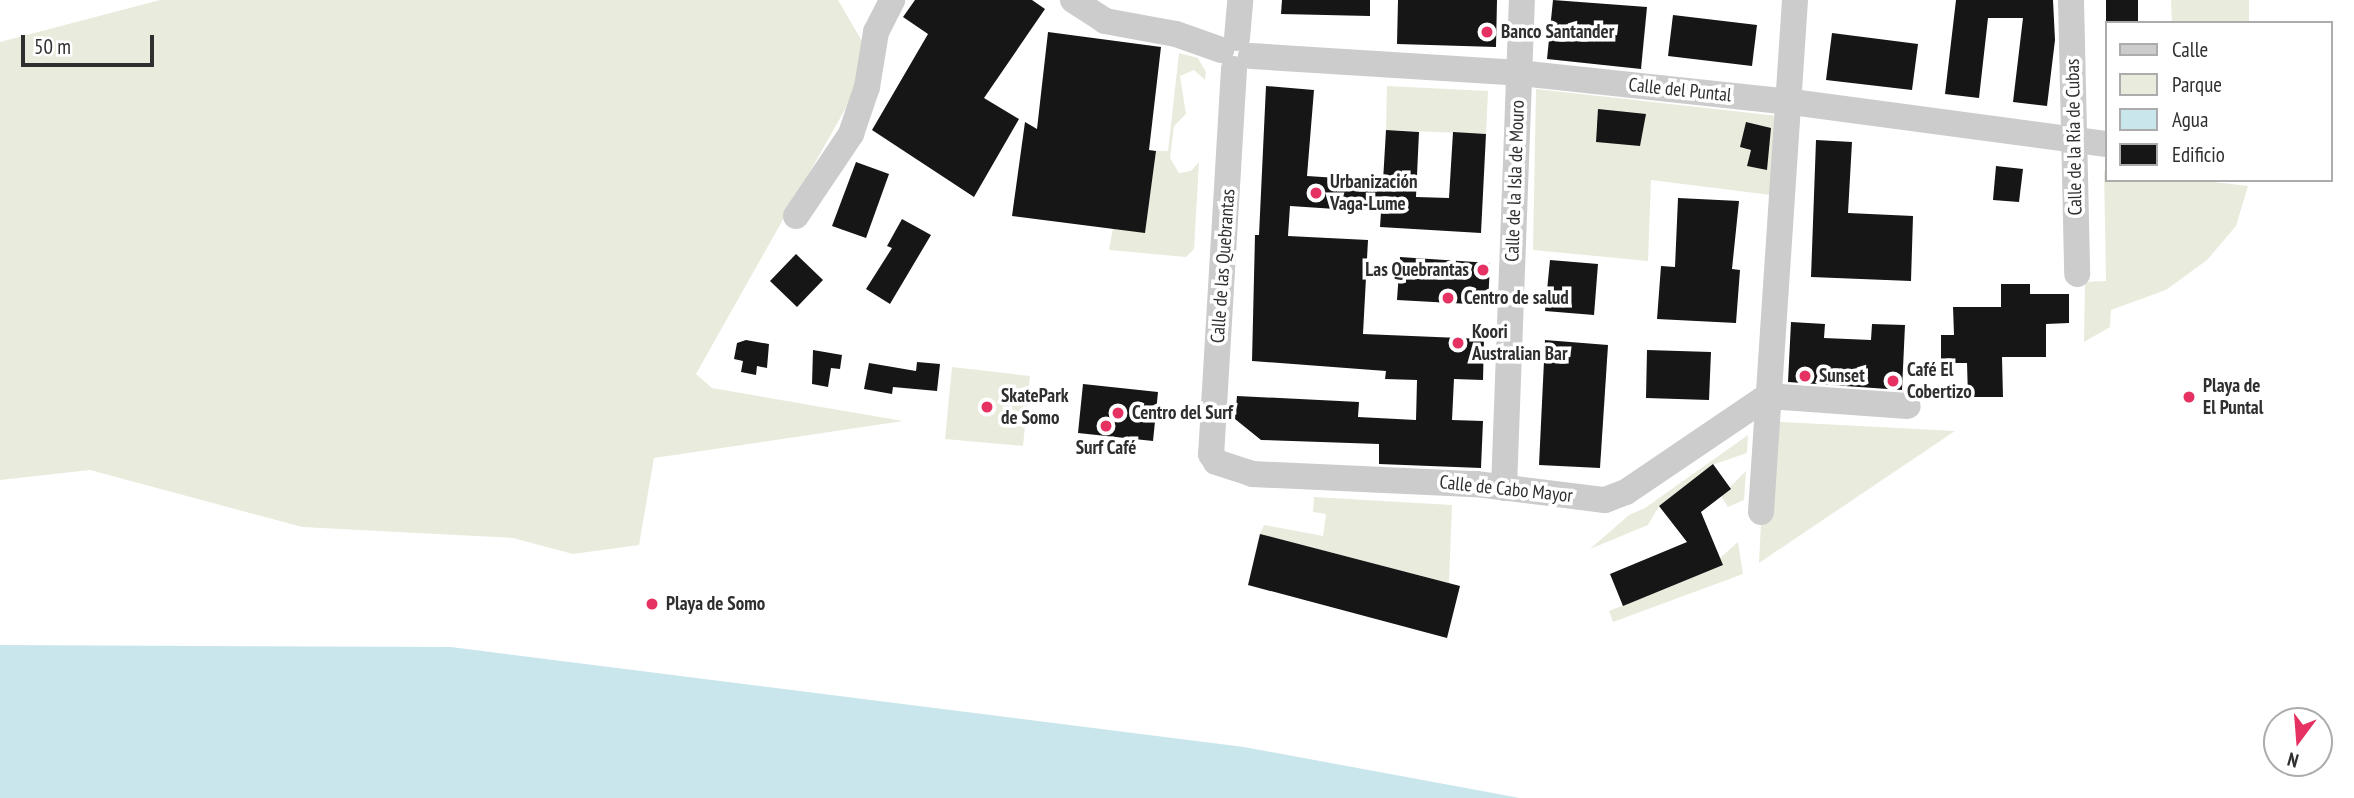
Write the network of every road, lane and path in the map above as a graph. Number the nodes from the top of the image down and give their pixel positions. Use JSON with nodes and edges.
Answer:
{"nodes":[{"id":1,"x":1073,"y":0,"type":"edge"},
{"id":2,"x":1240,"y":0,"type":"edge"},
{"id":3,"x":1522,"y":0,"type":"edge"},
{"id":4,"x":1795,"y":0,"type":"edge"},
{"id":5,"x":2071,"y":0,"type":"edge"},
{"id":6,"x":879,"y":6,"type":"edge"},
{"id":7,"x":1108,"y":11,"type":"edge"},
{"id":8,"x":1236,"y":53,"type":"junction"},
{"id":9,"x":1519,"y":73,"type":"junction"},
{"id":10,"x":1792,"y":102,"type":"junction"},
{"id":11,"x":2076,"y":140,"type":"junction"},
{"id":12,"x":2106,"y":144,"type":"edge"},
{"id":13,"x":796,"y":216,"type":"dead end"},
{"id":14,"x":2077,"y":274,"type":"dead end"},
{"id":15,"x":1768,"y":397,"type":"junction"},
{"id":16,"x":1908,"y":405,"type":"dead end"},
{"id":17,"x":1216,"y":462,"type":"joint"},
{"id":18,"x":1504,"y":488,"type":"junction"},
{"id":19,"x":1761,"y":512,"type":"dead end"}],
"edges":[{"from":1,"to":7,"type":"street"},
{"from":2,"to":8,"type":"street","name":"Calle de las Quebrantas"},
{"from":3,"to":9,"type":"street","name":"Calle de la Isla de Mouro"},
{"from":4,"to":10,"type":"street"},
{"from":5,"to":11,"type":"street","name":"Calle de la Ría de Cubas"},
{"from":6,"to":13,"type":"street"},
{"from":7,"to":8,"type":"street","name":"Calle del Puntal"},
{"from":8,"to":9,"type":"street","name":"Calle del Puntal"},
{"from":8,"to":17,"type":"street","name":"Calle de las Quebrantas"},
{"from":9,"to":10,"type":"street","name":"Calle del Puntal"},
{"from":9,"to":18,"type":"street","name":"Calle de la Isla de Mouro"},
{"from":10,"to":11,"type":"street","name":"Calle del Puntal"},
{"from":10,"to":15,"type":"street"},
{"from":11,"to":12,"type":"street","name":"Calle del Puntal"},
{"from":11,"to":14,"type":"street","name":"Calle de la Ría de Cubas"},
{"from":15,"to":16,"type":"street"},
{"from":15,"to":18,"type":"street","name":"Calle de Cabo Mayor"},
{"from":15,"to":19,"type":"street"},
{"from":17,"to":18,"type":"street","name":"Calle de Cabo Mayor"}]}
